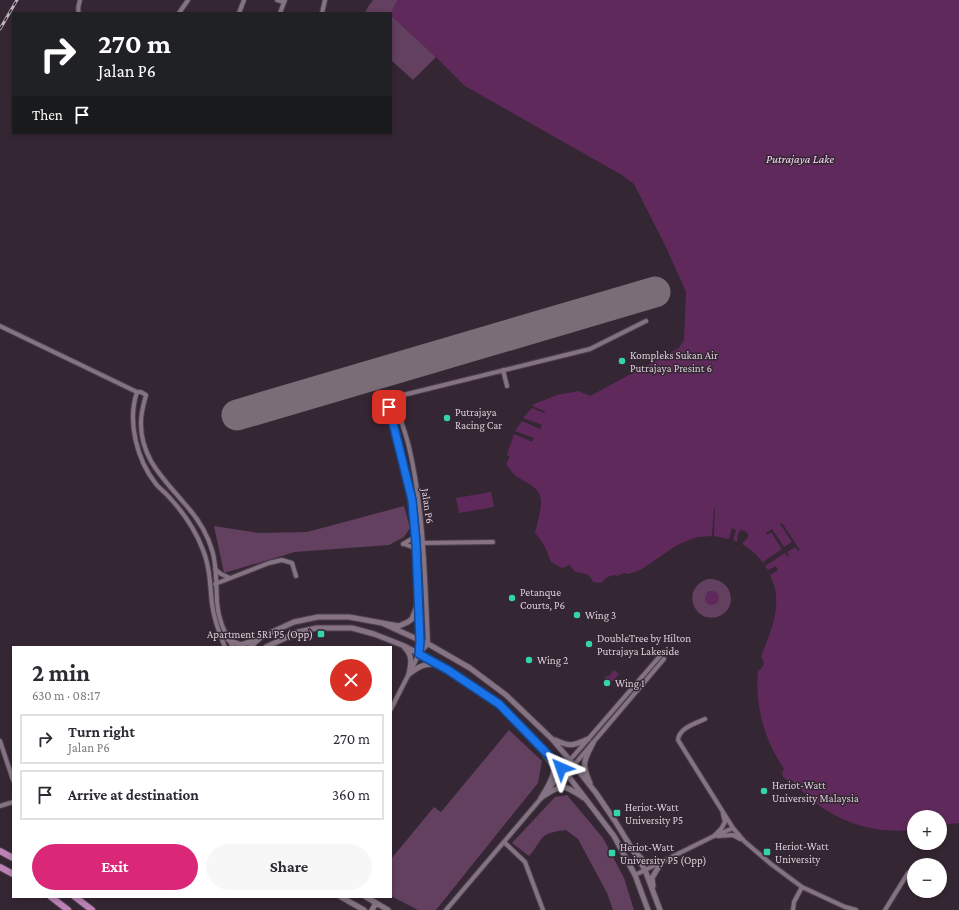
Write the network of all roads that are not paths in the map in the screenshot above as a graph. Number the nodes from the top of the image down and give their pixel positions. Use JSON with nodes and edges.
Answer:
{"nodes":[{"id":1,"x":80,"y":0,"type":"edge"},
{"id":2,"x":188,"y":0,"type":"edge"},
{"id":3,"x":244,"y":0,"type":"edge"},
{"id":4,"x":277,"y":0,"type":"edge"},
{"id":5,"x":325,"y":0,"type":"edge"},
{"id":6,"x":284,"y":1,"type":"edge"},
{"id":7,"x":78,"y":12,"type":"edge"},
{"id":8,"x":180,"y":12,"type":"edge"},
{"id":9,"x":238,"y":12,"type":"edge"},
{"id":10,"x":280,"y":12,"type":"edge"},
{"id":11,"x":322,"y":12,"type":"edge"},
{"id":12,"x":646,"y":321,"type":"dead end"},
{"id":13,"x":0,"y":326,"type":"edge"},
{"id":14,"x":503,"y":370,"type":"junction"},
{"id":15,"x":508,"y":386,"type":"dead end"},
{"id":16,"x":137,"y":392,"type":"junction"},
{"id":17,"x":393,"y":397,"type":"junction"},
{"id":18,"x":415,"y":535,"type":"junction"},
{"id":19,"x":492,"y":542,"type":"dead end"},
{"id":20,"x":416,"y":543,"type":"junction"},
{"id":21,"x":423,"y":543,"type":"junction"},
{"id":22,"x":416,"y":550,"type":"junction"},
{"id":23,"x":215,"y":569,"type":"junction"},
{"id":24,"x":296,"y":576,"type":"dead end"},
{"id":25,"x":230,"y":578,"type":"junction"},
{"id":26,"x":216,"y":583,"type":"junction"},
{"id":27,"x":211,"y":585,"type":"junction"},
{"id":28,"x":419,"y":601,"type":"junction"},
{"id":29,"x":382,"y":623,"type":"junction"},
{"id":30,"x":261,"y":637,"type":"junction"},
{"id":31,"x":228,"y":639,"type":"junction"},
{"id":32,"x":420,"y":641,"type":"junction"},
{"id":33,"x":428,"y":644,"type":"junction"},
{"id":34,"x":402,"y":645,"type":"junction"},
{"id":35,"x":225,"y":646,"type":"edge"},
{"id":36,"x":232,"y":646,"type":"edge"},
{"id":37,"x":251,"y":646,"type":"edge"},
{"id":38,"x":268,"y":646,"type":"edge"},
{"id":39,"x":419,"y":654,"type":"junction"},
{"id":40,"x":662,"y":658,"type":"dead end"},
{"id":41,"x":448,"y":670,"type":"junction"},
{"id":42,"x":409,"y":674,"type":"junction"},
{"id":43,"x":392,"y":708,"type":"edge"},
{"id":44,"x":705,"y":718,"type":"dead end"},
{"id":45,"x":531,"y":737,"type":"junction"},
{"id":46,"x":552,"y":738,"type":"junction"},
{"id":47,"x":0,"y":741,"type":"edge"},
{"id":48,"x":590,"y":741,"type":"junction"},
{"id":49,"x":570,"y":760,"type":"junction"},
{"id":50,"x":574,"y":765,"type":"junction"},
{"id":51,"x":564,"y":771,"type":"junction"},
{"id":52,"x":12,"y":777,"type":"edge"},
{"id":53,"x":596,"y":794,"type":"junction"},
{"id":54,"x":541,"y":798,"type":"junction"},
{"id":55,"x":588,"y":801,"type":"junction"},
{"id":56,"x":12,"y":802,"type":"edge"},
{"id":57,"x":0,"y":806,"type":"edge"},
{"id":58,"x":722,"y":810,"type":"junction"},
{"id":59,"x":733,"y":828,"type":"junction"},
{"id":60,"x":712,"y":837,"type":"junction"},
{"id":61,"x":744,"y":841,"type":"junction"},
{"id":62,"x":504,"y":842,"type":"junction"},
{"id":63,"x":632,"y":849,"type":"junction"},
{"id":64,"x":0,"y":851,"type":"edge"},
{"id":65,"x":12,"y":857,"type":"edge"},
{"id":66,"x":661,"y":863,"type":"junction"},
{"id":67,"x":0,"y":867,"type":"edge"},
{"id":68,"x":645,"y":870,"type":"junction"},
{"id":69,"x":12,"y":873,"type":"edge"},
{"id":70,"x":635,"y":875,"type":"junction"},
{"id":71,"x":907,"y":875,"type":"edge"},
{"id":72,"x":802,"y":887,"type":"junction"},
{"id":73,"x":653,"y":892,"type":"junction"},
{"id":74,"x":52,"y":898,"type":"edge"},
{"id":75,"x":76,"y":898,"type":"edge"},
{"id":76,"x":344,"y":898,"type":"edge"},
{"id":77,"x":368,"y":898,"type":"edge"},
{"id":78,"x":376,"y":903,"type":"junction"},
{"id":79,"x":68,"y":910,"type":"edge"},
{"id":80,"x":92,"y":910,"type":"edge"},
{"id":81,"x":364,"y":910,"type":"edge"},
{"id":82,"x":372,"y":910,"type":"edge"},
{"id":83,"x":388,"y":910,"type":"edge"},
{"id":84,"x":446,"y":910,"type":"edge"},
{"id":85,"x":543,"y":910,"type":"edge"},
{"id":86,"x":648,"y":910,"type":"edge"},
{"id":87,"x":660,"y":910,"type":"edge"},
{"id":88,"x":793,"y":910,"type":"edge"},
{"id":89,"x":856,"y":910,"type":"edge"},
{"id":90,"x":885,"y":910,"type":"edge"}],
"edges":[{"from":1,"to":7,"type":"street"},
{"from":2,"to":8,"type":"street"},
{"from":3,"to":9,"type":"street"},
{"from":4,"to":6,"type":"street"},
{"from":5,"to":11,"type":"street"},
{"from":6,"to":10,"type":"street"},
{"from":12,"to":14,"type":"street"},
{"from":13,"to":16,"type":"street"},
{"from":14,"to":15,"type":"street"},
{"from":14,"to":17,"type":"street"},
{"from":16,"to":23,"type":"street"},
{"from":16,"to":27,"type":"street"},
{"from":17,"to":18,"type":"street","name":"Jalan P6"},
{"from":17,"to":21,"type":"street","name":"Jalan P6"},
{"from":18,"to":20,"type":"street","name":"Jalan P6"},
{"from":18,"to":22,"type":"street"},
{"from":19,"to":21,"type":"street"},
{"from":20,"to":21,"type":"street"},
{"from":20,"to":22,"type":"street","name":"Jalan P6"},
{"from":21,"to":33,"type":"street","name":"Jalan P6"},
{"from":22,"to":28,"type":"street","name":"Jalan P6"},
{"from":23,"to":25,"type":"street"},
{"from":23,"to":26,"type":"street"},
{"from":24,"to":25,"type":"street"},
{"from":25,"to":26,"type":"street"},
{"from":26,"to":27,"type":"street"},
{"from":26,"to":31,"type":"street"},
{"from":27,"to":35,"type":"street"},
{"from":28,"to":29,"type":"street"},
{"from":28,"to":32,"type":"street","name":"Jalan P6"},
{"from":29,"to":30,"type":"street"},
{"from":29,"to":32,"type":"street"},
{"from":30,"to":31,"type":"street"},
{"from":30,"to":37,"type":"street"},
{"from":31,"to":36,"type":"street"},
{"from":32,"to":33,"type":"street"},
{"from":32,"to":39,"type":"street","name":"Jalan P6"},
{"from":33,"to":39,"type":"street"},
{"from":33,"to":46,"type":"street"},
{"from":34,"to":38,"type":"street"},
{"from":34,"to":39,"type":"street"},
{"from":34,"to":42,"type":"street"},
{"from":39,"to":41,"type":"street"},
{"from":39,"to":42,"type":"street"},
{"from":40,"to":48,"type":"street"},
{"from":41,"to":42,"type":"street"},
{"from":41,"to":45,"type":"street"},
{"from":42,"to":43,"type":"street"},
{"from":44,"to":58,"type":"street"},
{"from":45,"to":51,"type":"street"},
{"from":45,"to":54,"type":"street"},
{"from":46,"to":48,"type":"street"},
{"from":46,"to":49,"type":"street"},
{"from":47,"to":52,"type":"street"},
{"from":48,"to":49,"type":"street"},
{"from":48,"to":50,"type":"street"},
{"from":48,"to":53,"type":"street"},
{"from":49,"to":50,"type":"street"},
{"from":49,"to":51,"type":"street"},
{"from":50,"to":51,"type":"street"},
{"from":50,"to":53,"type":"street"},
{"from":51,"to":54,"type":"street"},
{"from":51,"to":55,"type":"street"},
{"from":53,"to":63,"type":"street"},
{"from":54,"to":55,"type":"street"},
{"from":54,"to":62,"type":"street"},
{"from":55,"to":70,"type":"street"},
{"from":56,"to":57,"type":"street"},
{"from":58,"to":59,"type":"street"},
{"from":58,"to":60,"type":"street"},
{"from":59,"to":60,"type":"street"},
{"from":59,"to":61,"type":"street"},
{"from":60,"to":61,"type":"street"},
{"from":60,"to":66,"type":"street"},
{"from":61,"to":72,"type":"street"},
{"from":62,"to":84,"type":"street"},
{"from":62,"to":85,"type":"street"},
{"from":63,"to":66,"type":"street"},
{"from":63,"to":68,"type":"street"},
{"from":64,"to":65,"type":"main road"},
{"from":66,"to":68,"type":"street"},
{"from":66,"to":73,"type":"street"},
{"from":67,"to":69,"type":"main road"},
{"from":68,"to":70,"type":"street"},
{"from":68,"to":73,"type":"street"},
{"from":70,"to":86,"type":"street"},
{"from":71,"to":90,"type":"street"},
{"from":72,"to":88,"type":"street"},
{"from":72,"to":89,"type":"street"},
{"from":73,"to":87,"type":"street"},
{"from":74,"to":79,"type":"main road"},
{"from":75,"to":80,"type":"main road"},
{"from":76,"to":81,"type":"street"},
{"from":77,"to":78,"type":"street"},
{"from":78,"to":82,"type":"street"},
{"from":78,"to":83,"type":"street"}]}
